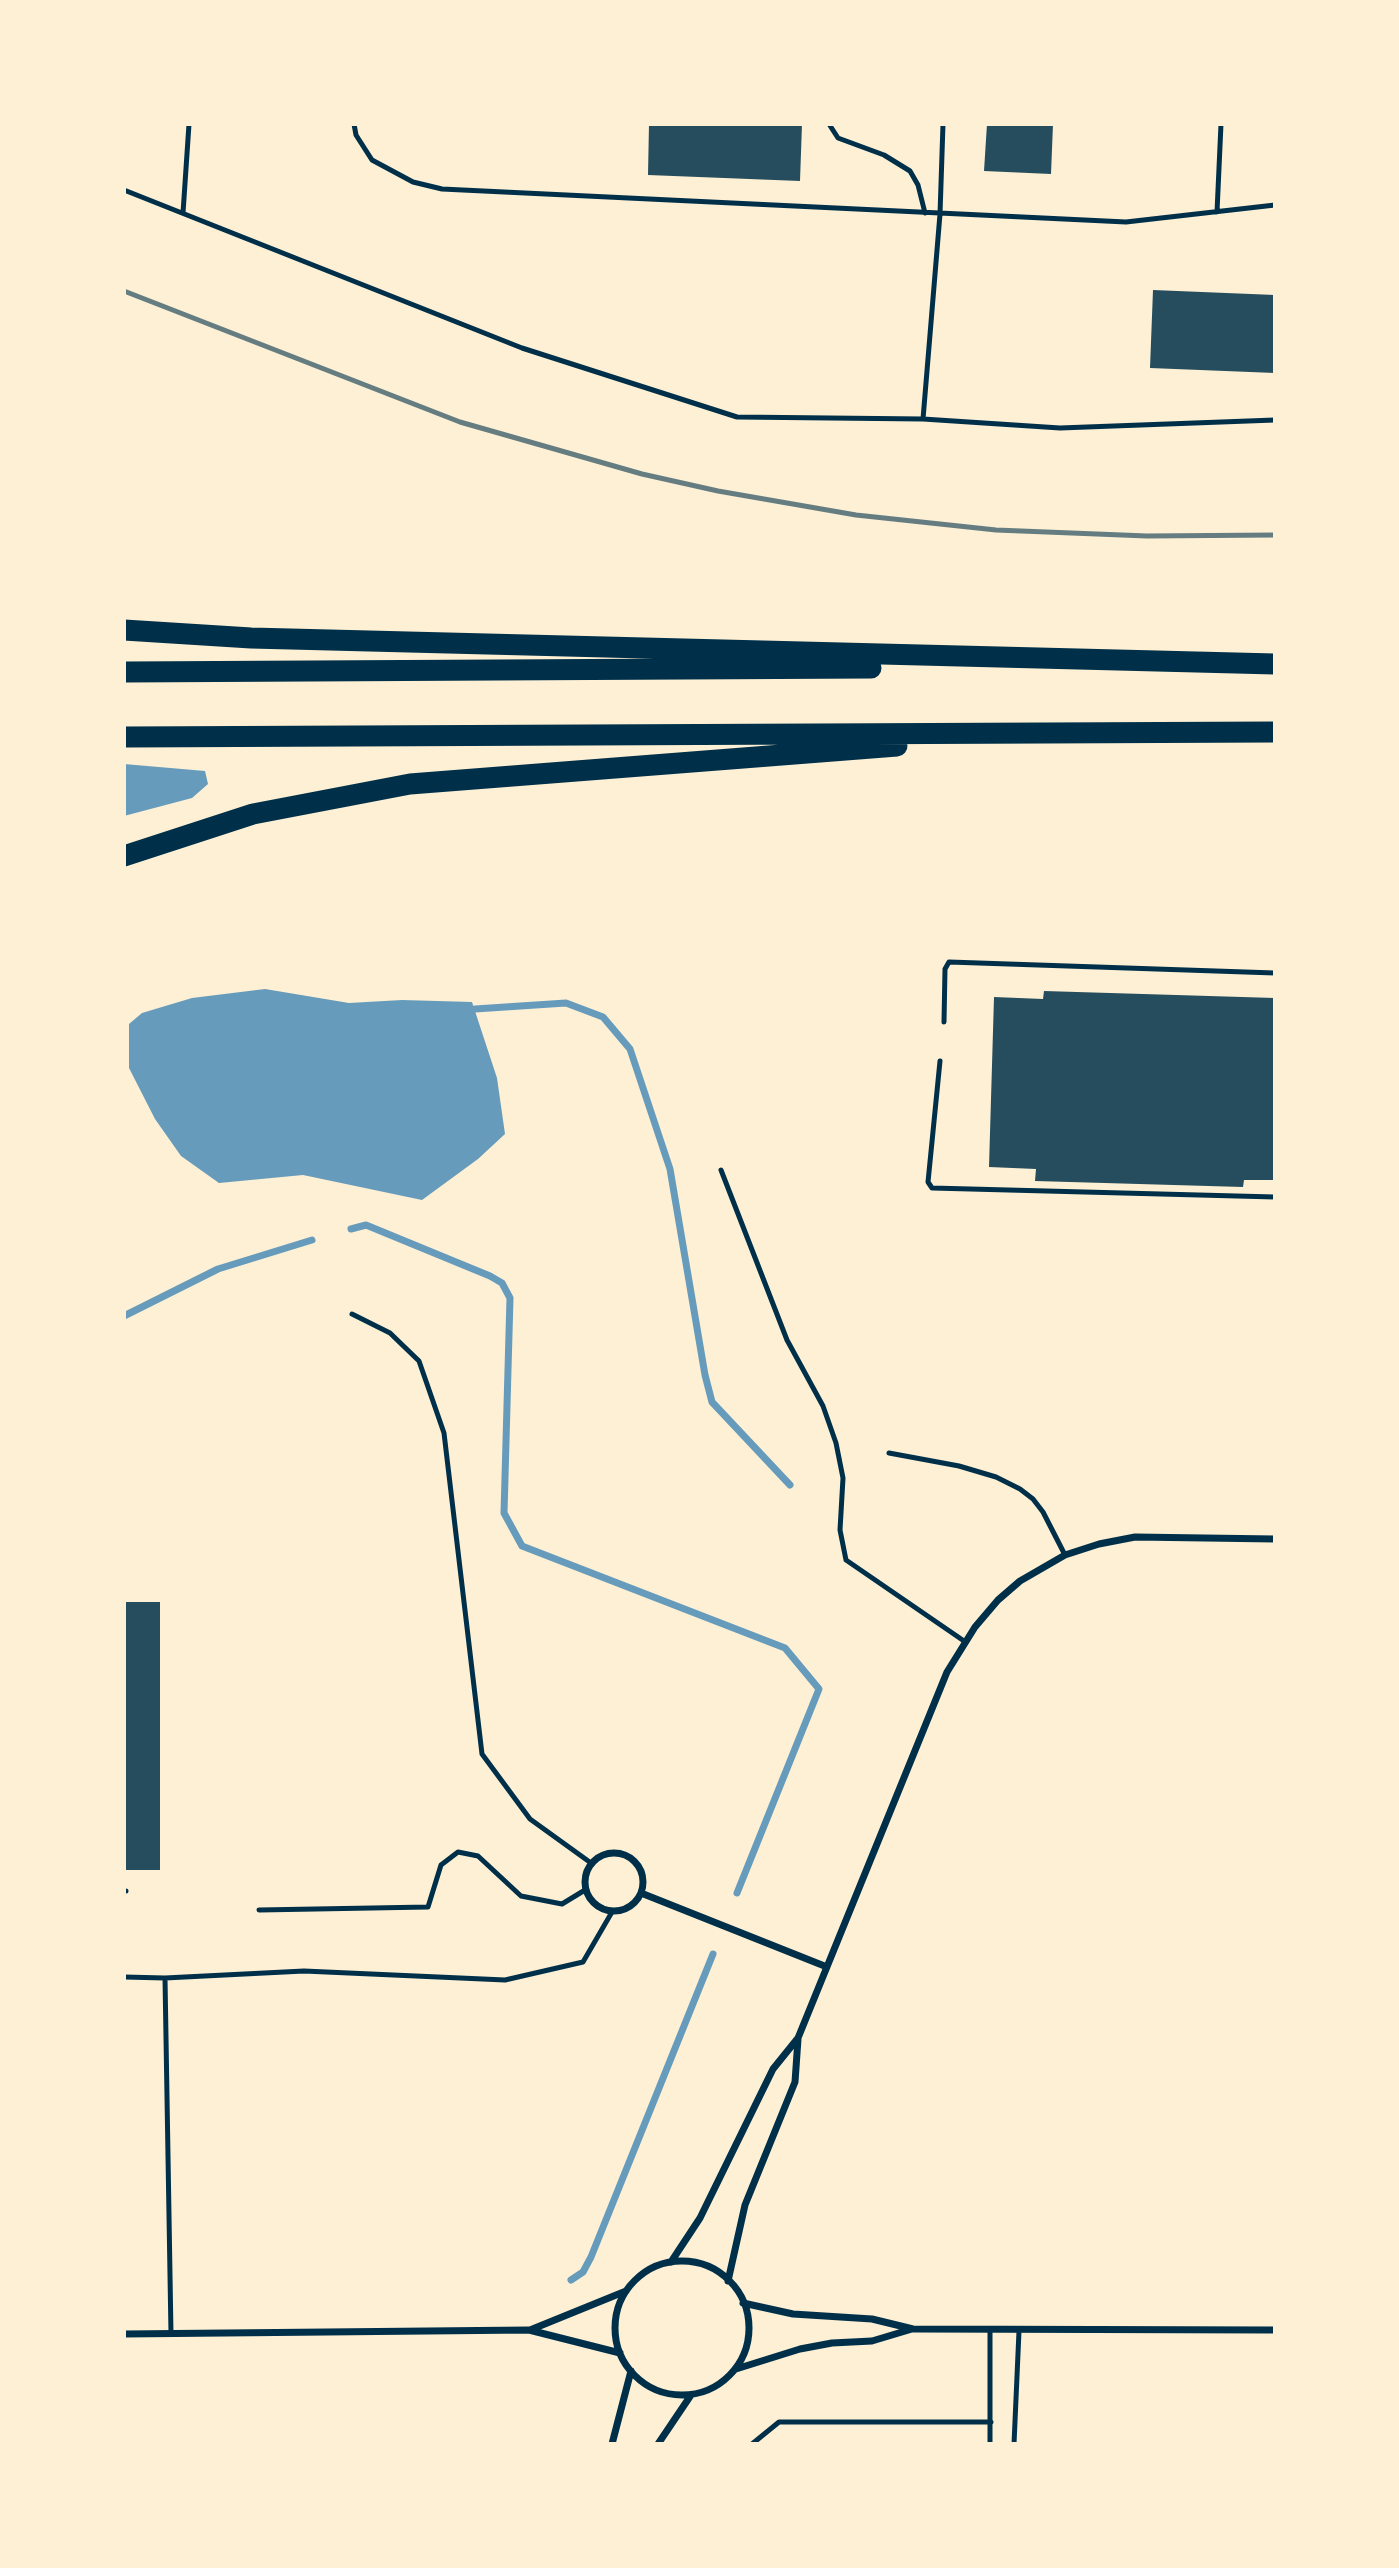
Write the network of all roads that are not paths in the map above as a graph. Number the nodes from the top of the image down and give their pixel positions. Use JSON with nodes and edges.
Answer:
{"nodes":[{"id":1,"x":189,"y":124,"type":"edge"},
{"id":2,"x":354,"y":124,"type":"edge"},
{"id":3,"x":829,"y":124,"type":"edge"},
{"id":4,"x":943,"y":124,"type":"edge"},
{"id":5,"x":1221,"y":124,"type":"edge"},
{"id":6,"x":124,"y":190,"type":"edge"},
{"id":7,"x":1275,"y":205,"type":"edge"},
{"id":8,"x":1217,"y":212,"type":"junction"},
{"id":9,"x":925,"y":213,"type":"junction"},
{"id":10,"x":183,"y":214,"type":"junction"},
{"id":11,"x":940,"y":214,"type":"junction"},
{"id":12,"x":923,"y":419,"type":"junction"},
{"id":13,"x":1275,"y":420,"type":"edge"},
{"id":14,"x":124,"y":630,"type":"edge"},
{"id":15,"x":1275,"y":665,"type":"edge"},
{"id":16,"x":124,"y":672,"type":"edge"},
{"id":17,"x":1275,"y":732,"type":"edge"},
{"id":18,"x":1025,"y":733,"type":"junction"},
{"id":19,"x":124,"y":737,"type":"edge"},
{"id":20,"x":124,"y":856,"type":"edge"},
{"id":21,"x":1275,"y":973,"type":"edge"},
{"id":22,"x":944,"y":1021,"type":"dead end"},
{"id":23,"x":940,"y":1061,"type":"dead end"},
{"id":24,"x":720,"y":1170,"type":"dead end"},
{"id":25,"x":1275,"y":1197,"type":"edge"},
{"id":26,"x":352,"y":1314,"type":"dead end"},
{"id":27,"x":889,"y":1453,"type":"dead end"},
{"id":28,"x":1275,"y":1539,"type":"edge"},
{"id":29,"x":1065,"y":1555,"type":"junction"},
{"id":30,"x":964,"y":1641,"type":"junction"},
{"id":31,"x":591,"y":1863,"type":"junction"},
{"id":32,"x":585,"y":1890,"type":"junction"},
{"id":33,"x":641,"y":1893,"type":"junction"},
{"id":34,"x":259,"y":1910,"type":"dead end"},
{"id":35,"x":612,"y":1912,"type":"junction"},
{"id":36,"x":827,"y":1967,"type":"junction"},
{"id":37,"x":124,"y":1978,"type":"edge"},
{"id":38,"x":165,"y":1978,"type":"junction"},
{"id":39,"x":799,"y":2038,"type":"junction"},
{"id":40,"x":671,"y":2262,"type":"junction"},
{"id":41,"x":729,"y":2281,"type":"junction"},
{"id":42,"x":626,"y":2291,"type":"junction"},
{"id":43,"x":743,"y":2302,"type":"junction"},
{"id":44,"x":913,"y":2329,"type":"junction"},
{"id":45,"x":529,"y":2330,"type":"junction"},
{"id":46,"x":990,"y":2330,"type":"junction"},
{"id":47,"x":1275,"y":2330,"type":"edge"},
{"id":48,"x":1019,"y":2331,"type":"junction"},
{"id":49,"x":124,"y":2334,"type":"edge"},
{"id":50,"x":171,"y":2334,"type":"junction"},
{"id":51,"x":620,"y":2353,"type":"junction"},
{"id":52,"x":736,"y":2369,"type":"junction"},
{"id":53,"x":631,"y":2371,"type":"junction"},
{"id":54,"x":691,"y":2395,"type":"junction"},
{"id":55,"x":991,"y":2423,"type":"junction"},
{"id":56,"x":612,"y":2444,"type":"edge"},
{"id":57,"x":658,"y":2444,"type":"edge"},
{"id":58,"x":752,"y":2444,"type":"edge"},
{"id":59,"x":990,"y":2444,"type":"edge"},
{"id":60,"x":1014,"y":2444,"type":"edge"}],
"edges":[{"from":1,"to":10,"type":"lane"},
{"from":2,"to":9,"type":"lane"},
{"from":3,"to":9,"type":"lane"},
{"from":4,"to":11,"type":"lane"},
{"from":5,"to":8,"type":"lane"},
{"from":6,"to":10,"type":"lane"},
{"from":7,"to":8,"type":"lane"},
{"from":8,"to":11,"type":"lane"},
{"from":9,"to":11,"type":"lane"},
{"from":10,"to":12,"type":"lane"},
{"from":11,"to":12,"type":"lane"},
{"from":12,"to":13,"type":"lane"},
{"from":14,"to":15,"type":"highway"},
{"from":15,"to":16,"type":"highway"},
{"from":17,"to":18,"type":"highway"},
{"from":18,"to":19,"type":"highway"},
{"from":18,"to":20,"type":"highway"},
{"from":21,"to":22,"type":"lane"},
{"from":23,"to":25,"type":"lane"},
{"from":24,"to":30,"type":"lane"},
{"from":26,"to":31,"type":"lane"},
{"from":27,"to":29,"type":"lane"},
{"from":28,"to":29,"type":"street"},
{"from":29,"to":30,"type":"street"},
{"from":30,"to":36,"type":"street"},
{"from":31,"to":32,"type":"street"},
{"from":31,"to":33,"type":"street"},
{"from":32,"to":34,"type":"lane"},
{"from":32,"to":35,"type":"street"},
{"from":33,"to":35,"type":"street"},
{"from":33,"to":36,"type":"street"},
{"from":35,"to":38,"type":"lane"},
{"from":36,"to":39,"type":"street"},
{"from":37,"to":38,"type":"lane"},
{"from":38,"to":50,"type":"lane"},
{"from":39,"to":40,"type":"street"},
{"from":39,"to":41,"type":"street"},
{"from":40,"to":41,"type":"street"},
{"from":40,"to":42,"type":"street"},
{"from":41,"to":43,"type":"street"},
{"from":42,"to":45,"type":"street"},
{"from":42,"to":51,"type":"street"},
{"from":43,"to":44,"type":"street"},
{"from":43,"to":52,"type":"street"},
{"from":44,"to":46,"type":"street"},
{"from":44,"to":52,"type":"street"},
{"from":45,"to":50,"type":"street"},
{"from":45,"to":51,"type":"street"},
{"from":46,"to":48,"type":"street"},
{"from":46,"to":55,"type":"lane"},
{"from":47,"to":48,"type":"street"},
{"from":48,"to":60,"type":"lane"},
{"from":49,"to":50,"type":"street"},
{"from":51,"to":53,"type":"street"},
{"from":52,"to":54,"type":"street"},
{"from":53,"to":54,"type":"street"},
{"from":53,"to":56,"type":"street"},
{"from":54,"to":57,"type":"street"},
{"from":55,"to":58,"type":"lane"},
{"from":55,"to":59,"type":"lane"}]}
